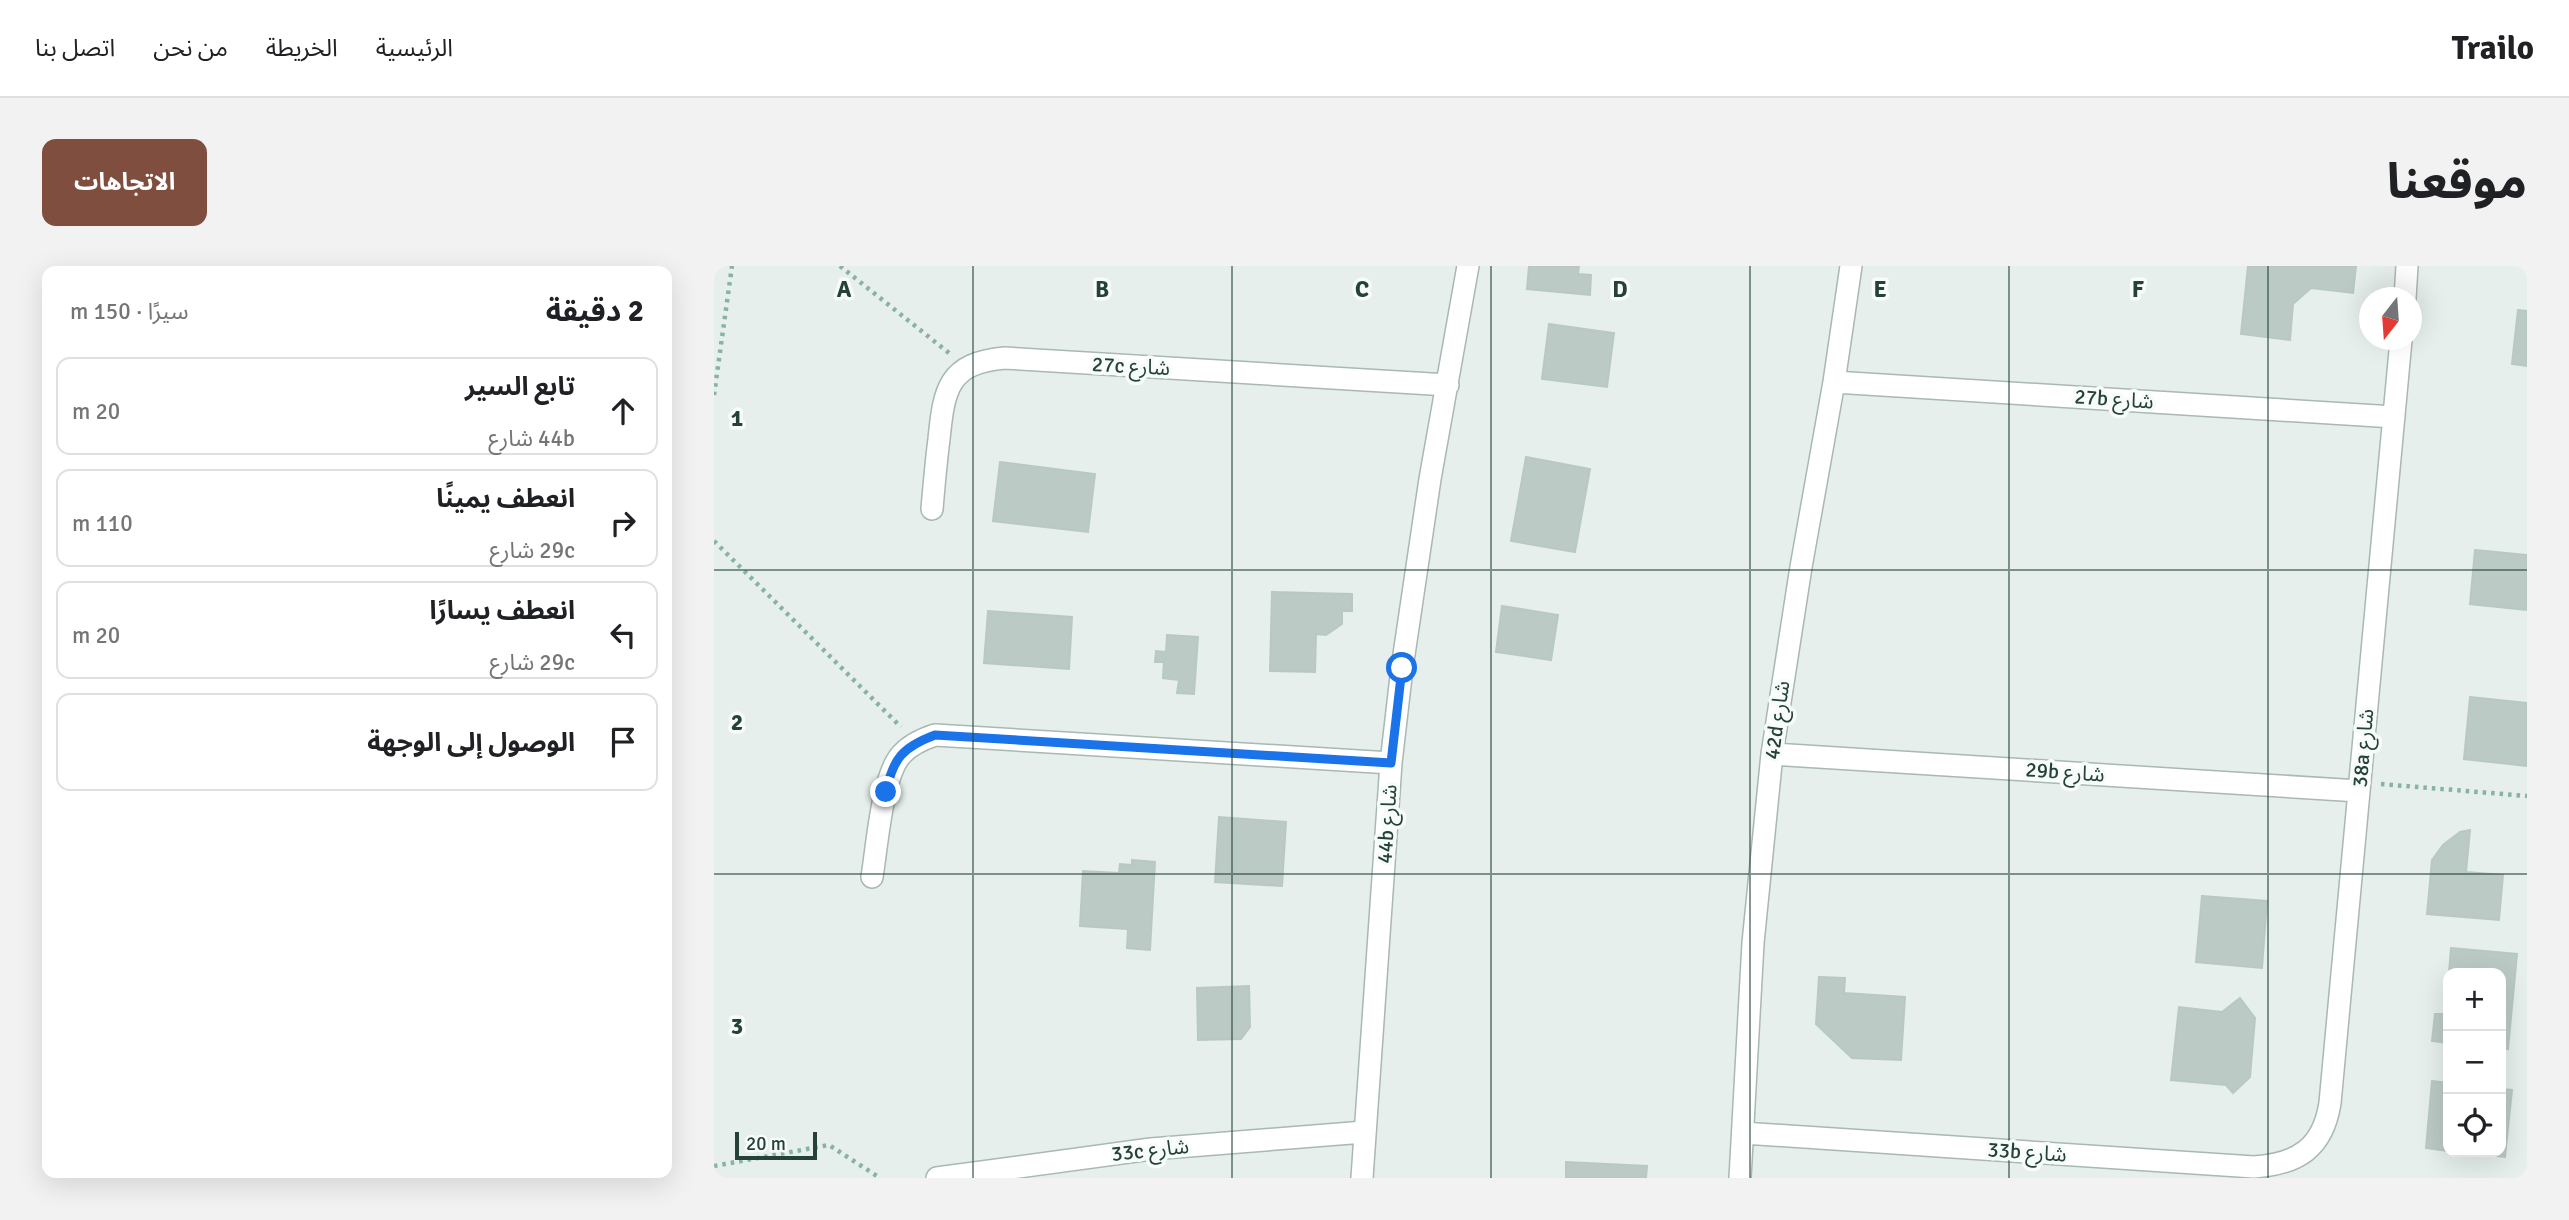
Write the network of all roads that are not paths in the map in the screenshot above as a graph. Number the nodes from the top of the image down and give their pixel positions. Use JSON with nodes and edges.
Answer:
{"nodes":[{"id":1,"x":1468,"y":266,"type":"edge"},
{"id":2,"x":1851,"y":266,"type":"edge"},
{"id":3,"x":2407,"y":266,"type":"edge"},
{"id":4,"x":2406,"y":287,"type":"edge"},
{"id":5,"x":2400,"y":350,"type":"edge"},
{"id":6,"x":1834,"y":382,"type":"junction"},
{"id":7,"x":1448,"y":385,"type":"junction"},
{"id":8,"x":2394,"y":417,"type":"junction"},
{"id":9,"x":932,"y":509,"type":"dead end"},
{"id":10,"x":1772,"y":754,"type":"junction"},
{"id":11,"x":1391,"y":763,"type":"junction"},
{"id":12,"x":2359,"y":786,"type":"junction"},
{"id":13,"x":872,"y":877,"type":"dead end"},
{"id":14,"x":1364,"y":1132,"type":"junction"},
{"id":15,"x":1743,"y":1133,"type":"junction"},
{"id":16,"x":2308,"y":1150,"type":"joint"},
{"id":17,"x":937,"y":1178,"type":"edge"},
{"id":18,"x":1362,"y":1178,"type":"edge"},
{"id":19,"x":1740,"y":1178,"type":"edge"}],
"edges":[{"from":1,"to":7,"type":"street","name":"44b شارع"},
{"from":2,"to":6,"type":"street","name":"42d شارع"},
{"from":3,"to":4,"type":"street"},
{"from":5,"to":8,"type":"street","name":"38a شارع"},
{"from":6,"to":8,"type":"street","name":"27b شارع"},
{"from":6,"to":10,"type":"street","name":"42d شارع"},
{"from":7,"to":9,"type":"street","name":"27c شارع"},
{"from":7,"to":11,"type":"street","name":"44b شارع"},
{"from":8,"to":12,"type":"street","name":"38a شارع"},
{"from":10,"to":12,"type":"street","name":"29b شارع"},
{"from":10,"to":15,"type":"street","name":"42d شارع"},
{"from":11,"to":13,"type":"street"},
{"from":11,"to":14,"type":"street","name":"44b شارع"},
{"from":12,"to":16,"type":"street","name":"38a شارع"},
{"from":14,"to":17,"type":"street","name":"33c شارع"},
{"from":14,"to":18,"type":"street","name":"44b شارع"},
{"from":15,"to":16,"type":"street","name":"33b شارع"},
{"from":15,"to":19,"type":"street","name":"42d شارع"}]}
